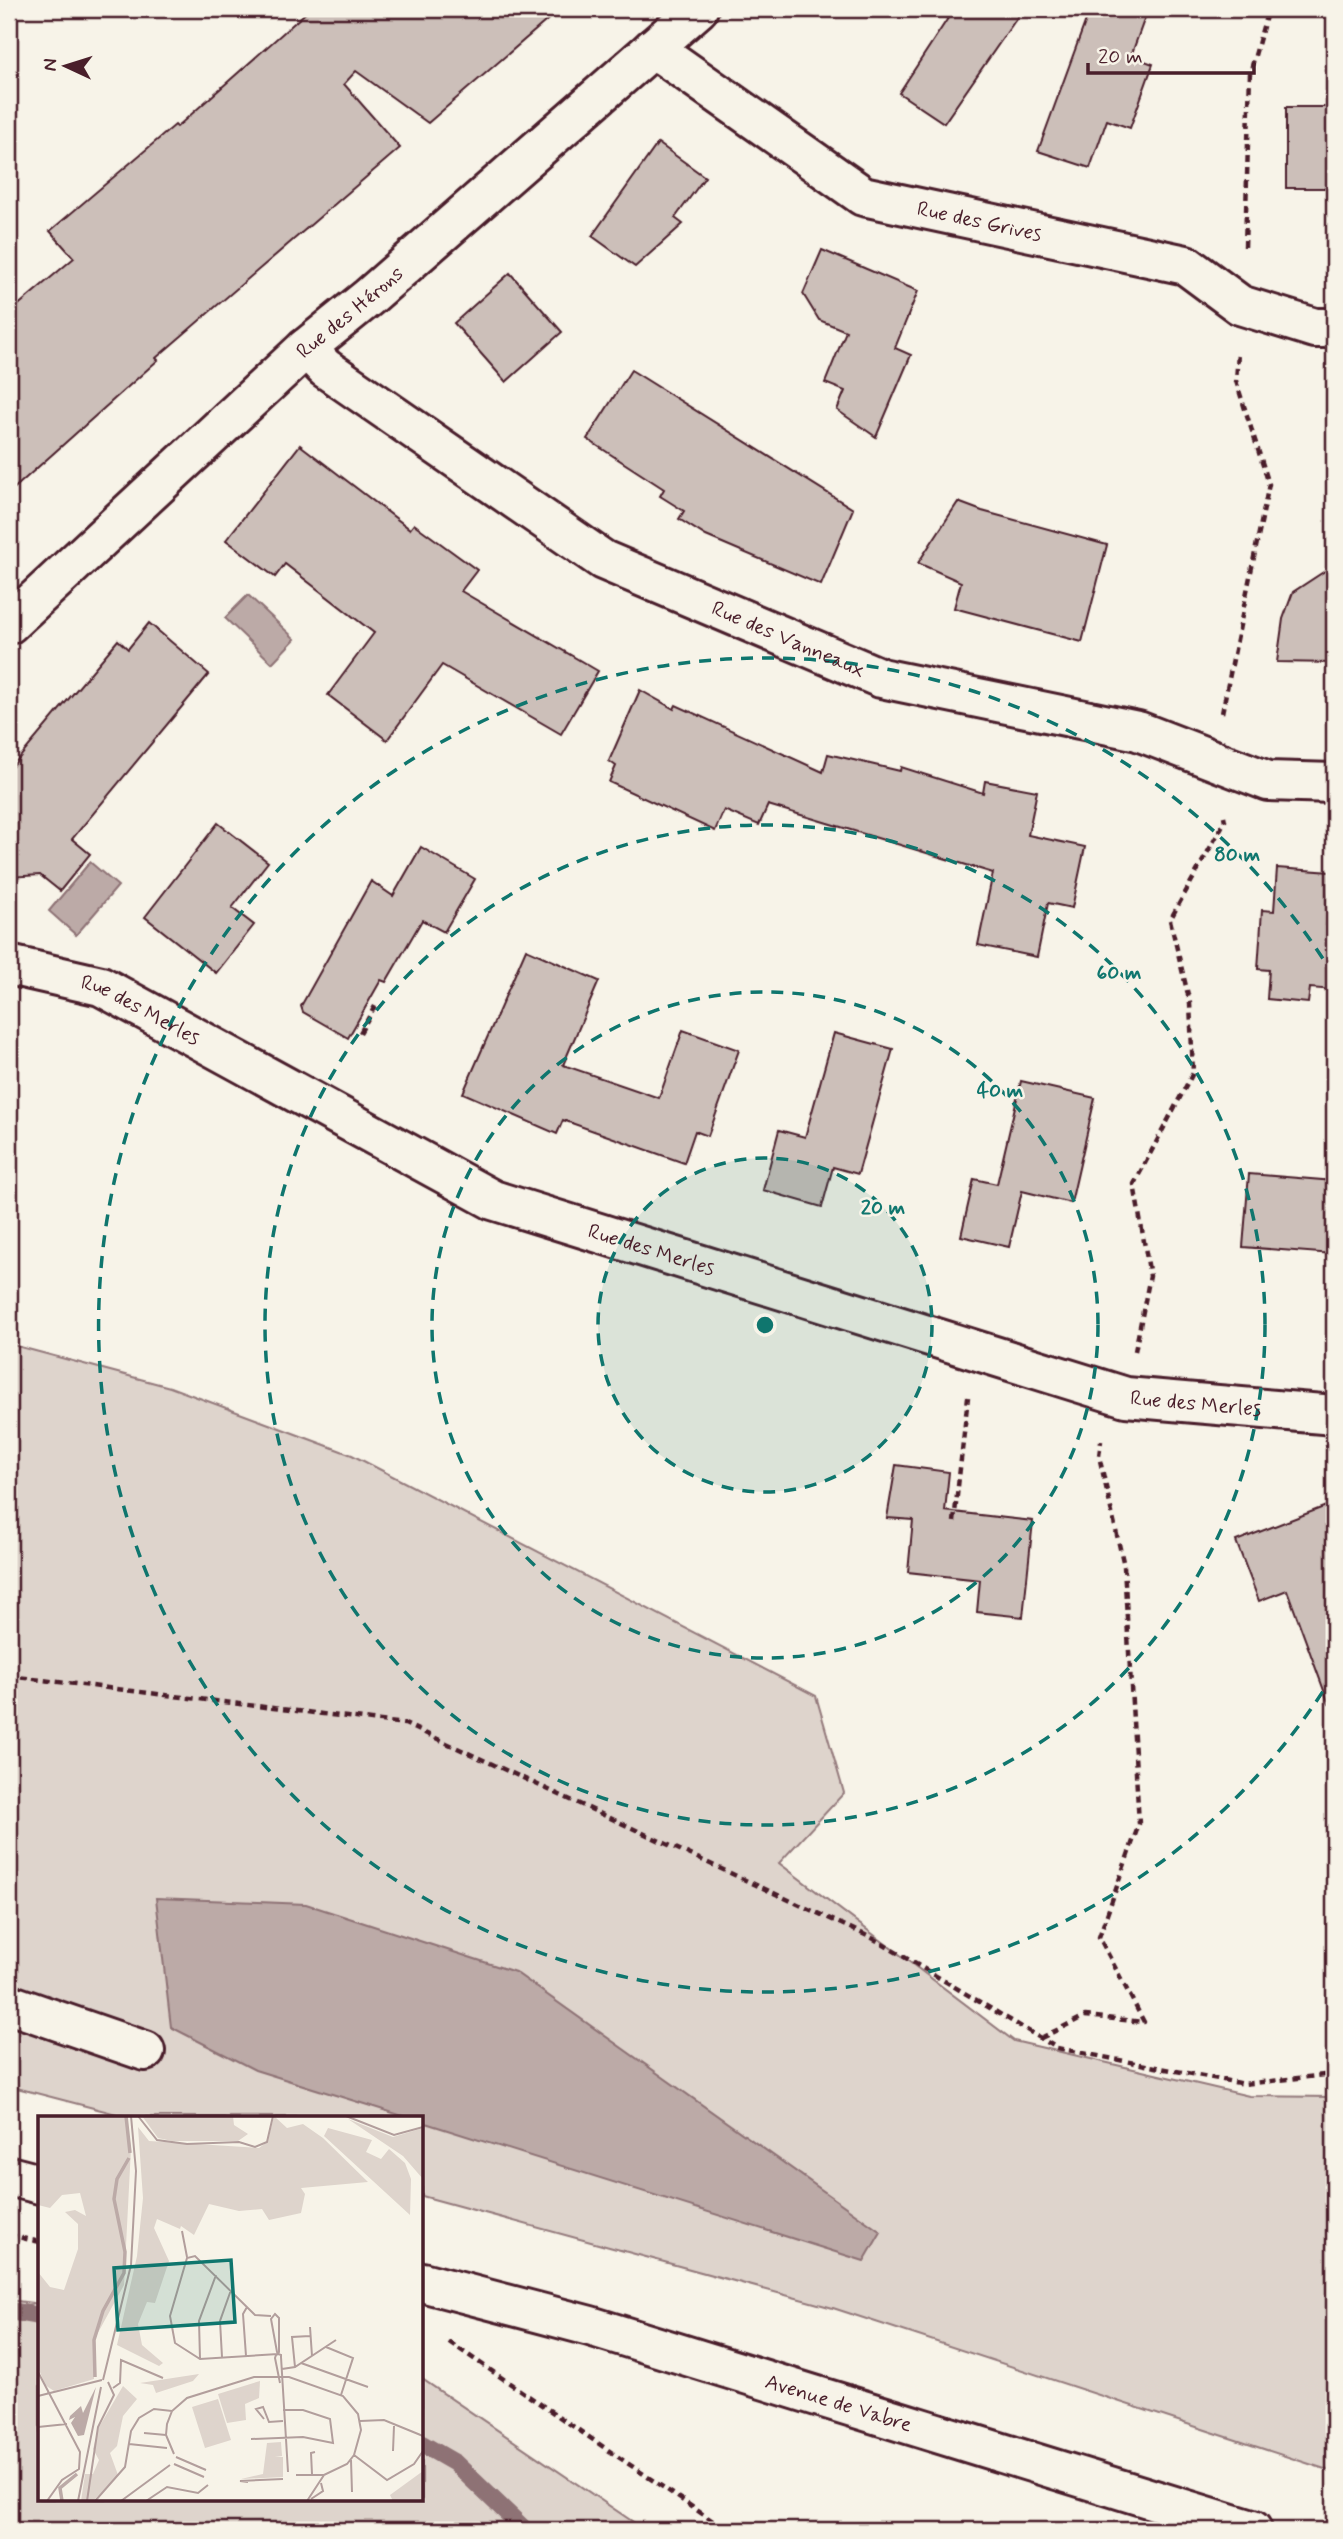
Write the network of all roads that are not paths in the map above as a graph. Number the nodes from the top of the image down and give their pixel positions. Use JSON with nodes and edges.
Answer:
{"nodes":[{"id":1,"x":698,"y":9,"type":"edge"},
{"id":2,"x":653,"y":48,"type":"junction"},
{"id":3,"x":1334,"y":328,"type":"edge"},
{"id":4,"x":306,"y":348,"type":"junction"},
{"id":5,"x":9,"y":624,"type":"edge"},
{"id":6,"x":1334,"y":783,"type":"edge"},
{"id":7,"x":9,"y":965,"type":"edge"},
{"id":8,"x":1334,"y":1415,"type":"edge"},
{"id":9,"x":9,"y":2004,"type":"edge"},
{"id":10,"x":145,"y":2051,"type":"dead end"},
{"id":11,"x":9,"y":2176,"type":"edge"},
{"id":12,"x":38,"y":2183,"type":"edge"},
{"id":13,"x":424,"y":2283,"type":"edge"},
{"id":14,"x":1252,"y":2530,"type":"edge"}],
"edges":[{"from":1,"to":2,"type":"street","name":"Rue des Hérons"},
{"from":2,"to":3,"type":"street","name":"Rue des Grives"},
{"from":2,"to":4,"type":"street","name":"Rue des Hérons"},
{"from":4,"to":5,"type":"street","name":"Rue des Hérons"},
{"from":4,"to":6,"type":"street","name":"Rue des Vanneaux"},
{"from":7,"to":8,"type":"street","name":"Rue des Merles"},
{"from":9,"to":10,"type":"street"},
{"from":11,"to":12,"type":"street"},
{"from":13,"to":14,"type":"street","name":"Avenue de Vabre"}]}
